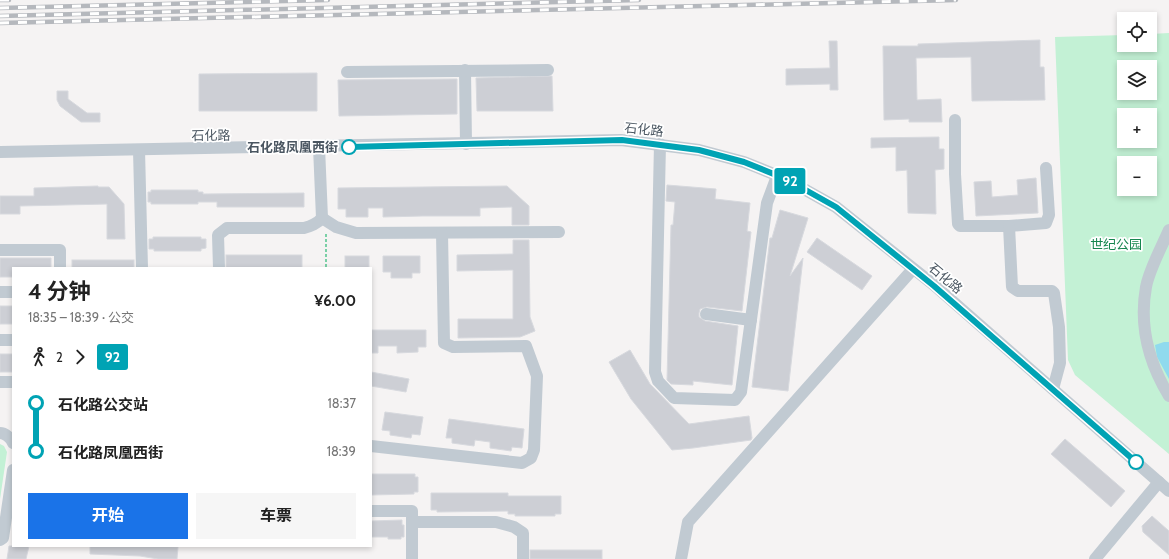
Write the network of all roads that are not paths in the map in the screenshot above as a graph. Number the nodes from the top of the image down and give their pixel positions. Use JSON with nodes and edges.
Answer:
{"nodes":[{"id":1,"x":465,"y":70,"type":"junction"},
{"id":2,"x":548,"y":70,"type":"dead end"},
{"id":3,"x":347,"y":72,"type":"dead end"},
{"id":4,"x":955,"y":120,"type":"dead end"},
{"id":5,"x":466,"y":144,"type":"junction"},
{"id":6,"x":660,"y":144,"type":"junction"},
{"id":7,"x":320,"y":147,"type":"junction"},
{"id":8,"x":139,"y":150,"type":"junction"},
{"id":9,"x":0,"y":152,"type":"edge"},
{"id":10,"x":1046,"y":168,"type":"dead end"},
{"id":11,"x":777,"y":176,"type":"junction"},
{"id":12,"x":324,"y":219,"type":"junction"},
{"id":13,"x":1009,"y":226,"type":"junction"},
{"id":14,"x":1169,"y":230,"type":"edge"},
{"id":15,"x":559,"y":232,"type":"dead end"},
{"id":16,"x":442,"y":233,"type":"junction"},
{"id":17,"x":0,"y":250,"type":"edge"},
{"id":18,"x":60,"y":267,"type":"edge"},
{"id":19,"x":142,"y":267,"type":"edge"},
{"id":20,"x":219,"y":267,"type":"edge"},
{"id":21,"x":913,"y":269,"type":"junction"},
{"id":22,"x":0,"y":292,"type":"edge"},
{"id":23,"x":12,"y":292,"type":"edge"},
{"id":24,"x":706,"y":314,"type":"dead end"},
{"id":25,"x":751,"y":320,"type":"junction"},
{"id":26,"x":0,"y":340,"type":"edge"},
{"id":27,"x":12,"y":340,"type":"edge"},
{"id":28,"x":0,"y":382,"type":"edge"},
{"id":29,"x":12,"y":382,"type":"edge"},
{"id":30,"x":1053,"y":389,"type":"junction"},
{"id":31,"x":1169,"y":396,"type":"edge"},
{"id":32,"x":0,"y":433,"type":"edge"},
{"id":33,"x":12,"y":439,"type":"edge"},
{"id":34,"x":372,"y":446,"type":"edge"},
{"id":35,"x":12,"y":477,"type":"edge"},
{"id":36,"x":1159,"y":482,"type":"junction"},
{"id":37,"x":1169,"y":491,"type":"edge"},
{"id":38,"x":372,"y":511,"type":"edge"},
{"id":39,"x":412,"y":522,"type":"junction"},
{"id":40,"x":0,"y":540,"type":"edge"},
{"id":41,"x":412,"y":559,"type":"edge"},
{"id":42,"x":523,"y":559,"type":"edge"},
{"id":43,"x":681,"y":559,"type":"edge"},
{"id":44,"x":1095,"y":559,"type":"edge"}],
"edges":[{"from":1,"to":2,"type":"street"},
{"from":1,"to":3,"type":"street"},
{"from":1,"to":5,"type":"street"},
{"from":4,"to":13,"type":"street"},
{"from":5,"to":6,"type":"street","name":"石化路"},
{"from":5,"to":7,"type":"street","name":"石化路"},
{"from":6,"to":11,"type":"street","name":"石化路"},
{"from":6,"to":25,"type":"street"},
{"from":7,"to":8,"type":"street","name":"石化路"},
{"from":7,"to":12,"type":"street"},
{"from":8,"to":9,"type":"street","name":"石化路"},
{"from":8,"to":19,"type":"street"},
{"from":10,"to":13,"type":"street"},
{"from":11,"to":21,"type":"street","name":"石化路"},
{"from":11,"to":25,"type":"street"},
{"from":12,"to":16,"type":"street"},
{"from":12,"to":20,"type":"street"},
{"from":13,"to":30,"type":"street"},
{"from":14,"to":31,"type":"street"},
{"from":15,"to":16,"type":"street"},
{"from":16,"to":34,"type":"street"},
{"from":17,"to":18,"type":"street"},
{"from":21,"to":30,"type":"street","name":"石化路"},
{"from":21,"to":43,"type":"street"},
{"from":22,"to":23,"type":"street"},
{"from":24,"to":25,"type":"street"},
{"from":26,"to":27,"type":"street"},
{"from":28,"to":29,"type":"street"},
{"from":30,"to":36,"type":"street","name":"石化路"},
{"from":32,"to":33,"type":"street"},
{"from":35,"to":40,"type":"street"},
{"from":36,"to":37,"type":"street","name":"石化路"},
{"from":36,"to":44,"type":"street"},
{"from":38,"to":39,"type":"street"},
{"from":39,"to":41,"type":"street"},
{"from":39,"to":42,"type":"street"}]}
